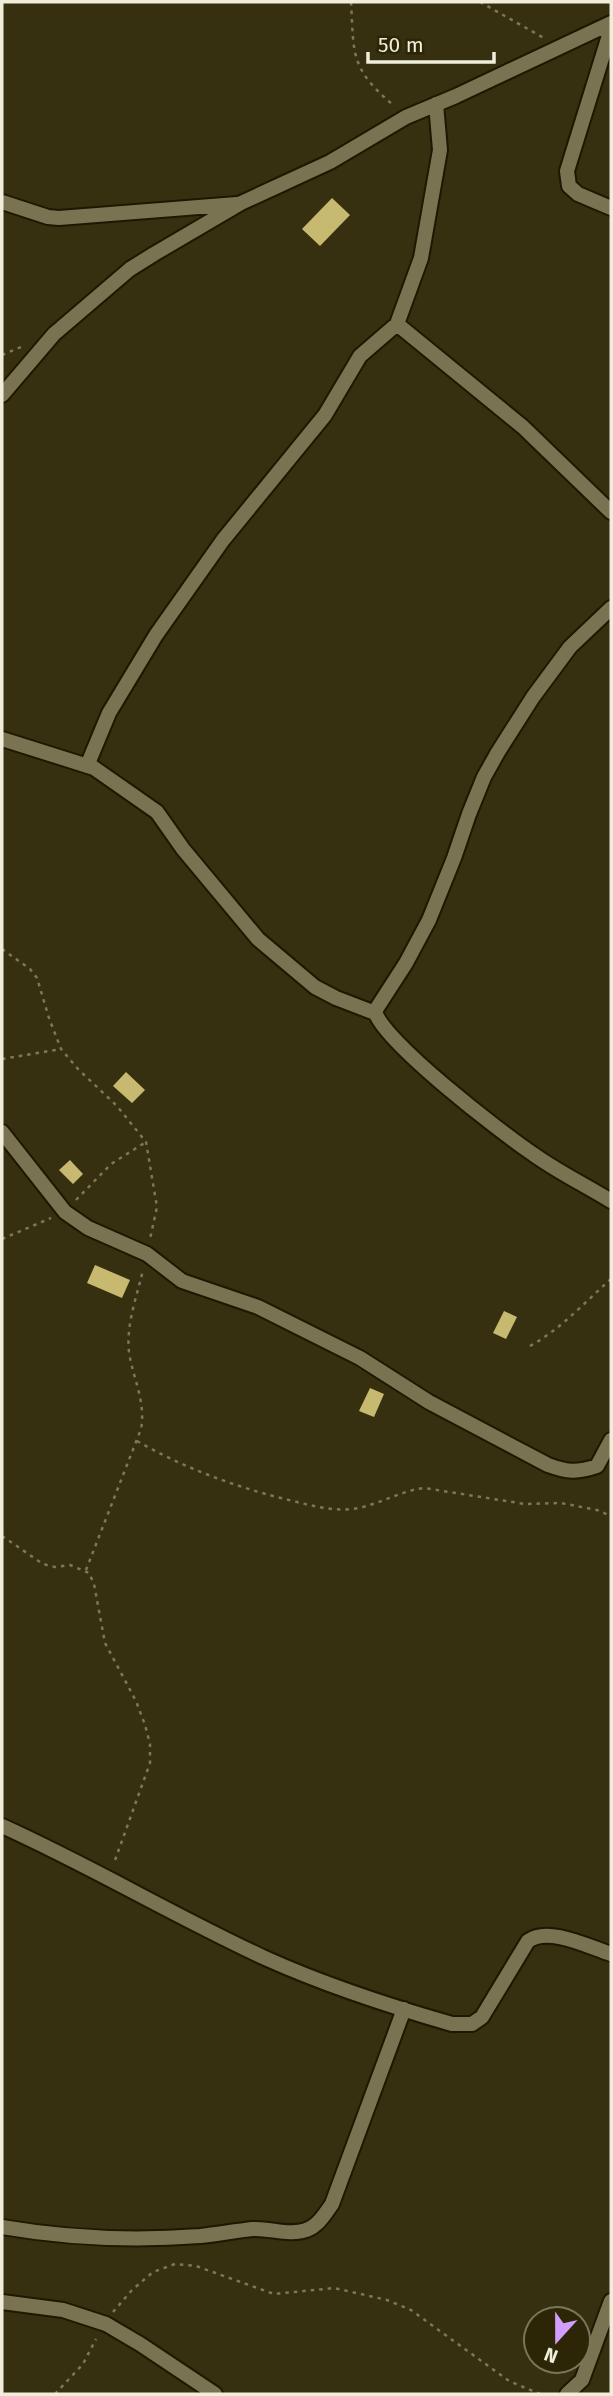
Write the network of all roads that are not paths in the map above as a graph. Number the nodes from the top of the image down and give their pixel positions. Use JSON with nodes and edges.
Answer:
{"nodes":[{"id":1,"x":611,"y":23,"type":"edge"},
{"id":2,"x":611,"y":29,"type":"edge"},
{"id":3,"x":436,"y":104,"type":"junction"},
{"id":4,"x":2,"y":202,"type":"edge"},
{"id":5,"x":242,"y":203,"type":"junction"},
{"id":6,"x":611,"y":208,"type":"edge"},
{"id":7,"x":397,"y":324,"type":"junction"},
{"id":8,"x":2,"y":395,"type":"edge"},
{"id":9,"x":611,"y":512,"type":"edge"},
{"id":10,"x":611,"y":608,"type":"edge"},
{"id":11,"x":2,"y":739,"type":"edge"},
{"id":12,"x":88,"y":766,"type":"junction"},
{"id":13,"x":375,"y":1013,"type":"junction"},
{"id":14,"x":2,"y":1132,"type":"edge"},
{"id":15,"x":611,"y":1201,"type":"edge"},
{"id":16,"x":611,"y":1440,"type":"edge"},
{"id":17,"x":2,"y":1826,"type":"edge"},
{"id":18,"x":611,"y":1954,"type":"edge"},
{"id":19,"x":404,"y":2009,"type":"junction"},
{"id":20,"x":2,"y":2227,"type":"edge"},
{"id":21,"x":611,"y":2301,"type":"edge"},
{"id":22,"x":2,"y":2302,"type":"edge"},
{"id":23,"x":215,"y":2394,"type":"edge"},
{"id":24,"x":567,"y":2394,"type":"edge"}],
"edges":[{"from":1,"to":3,"type":"street"},
{"from":2,"to":6,"type":"street"},
{"from":3,"to":5,"type":"street"},
{"from":3,"to":7,"type":"street"},
{"from":4,"to":5,"type":"street"},
{"from":5,"to":8,"type":"street"},
{"from":7,"to":9,"type":"street"},
{"from":7,"to":12,"type":"street"},
{"from":10,"to":13,"type":"street"},
{"from":11,"to":12,"type":"street"},
{"from":12,"to":13,"type":"street"},
{"from":13,"to":15,"type":"street"},
{"from":14,"to":16,"type":"street"},
{"from":17,"to":19,"type":"street"},
{"from":18,"to":19,"type":"street"},
{"from":19,"to":20,"type":"street"},
{"from":21,"to":24,"type":"street"},
{"from":22,"to":23,"type":"street"}]}
